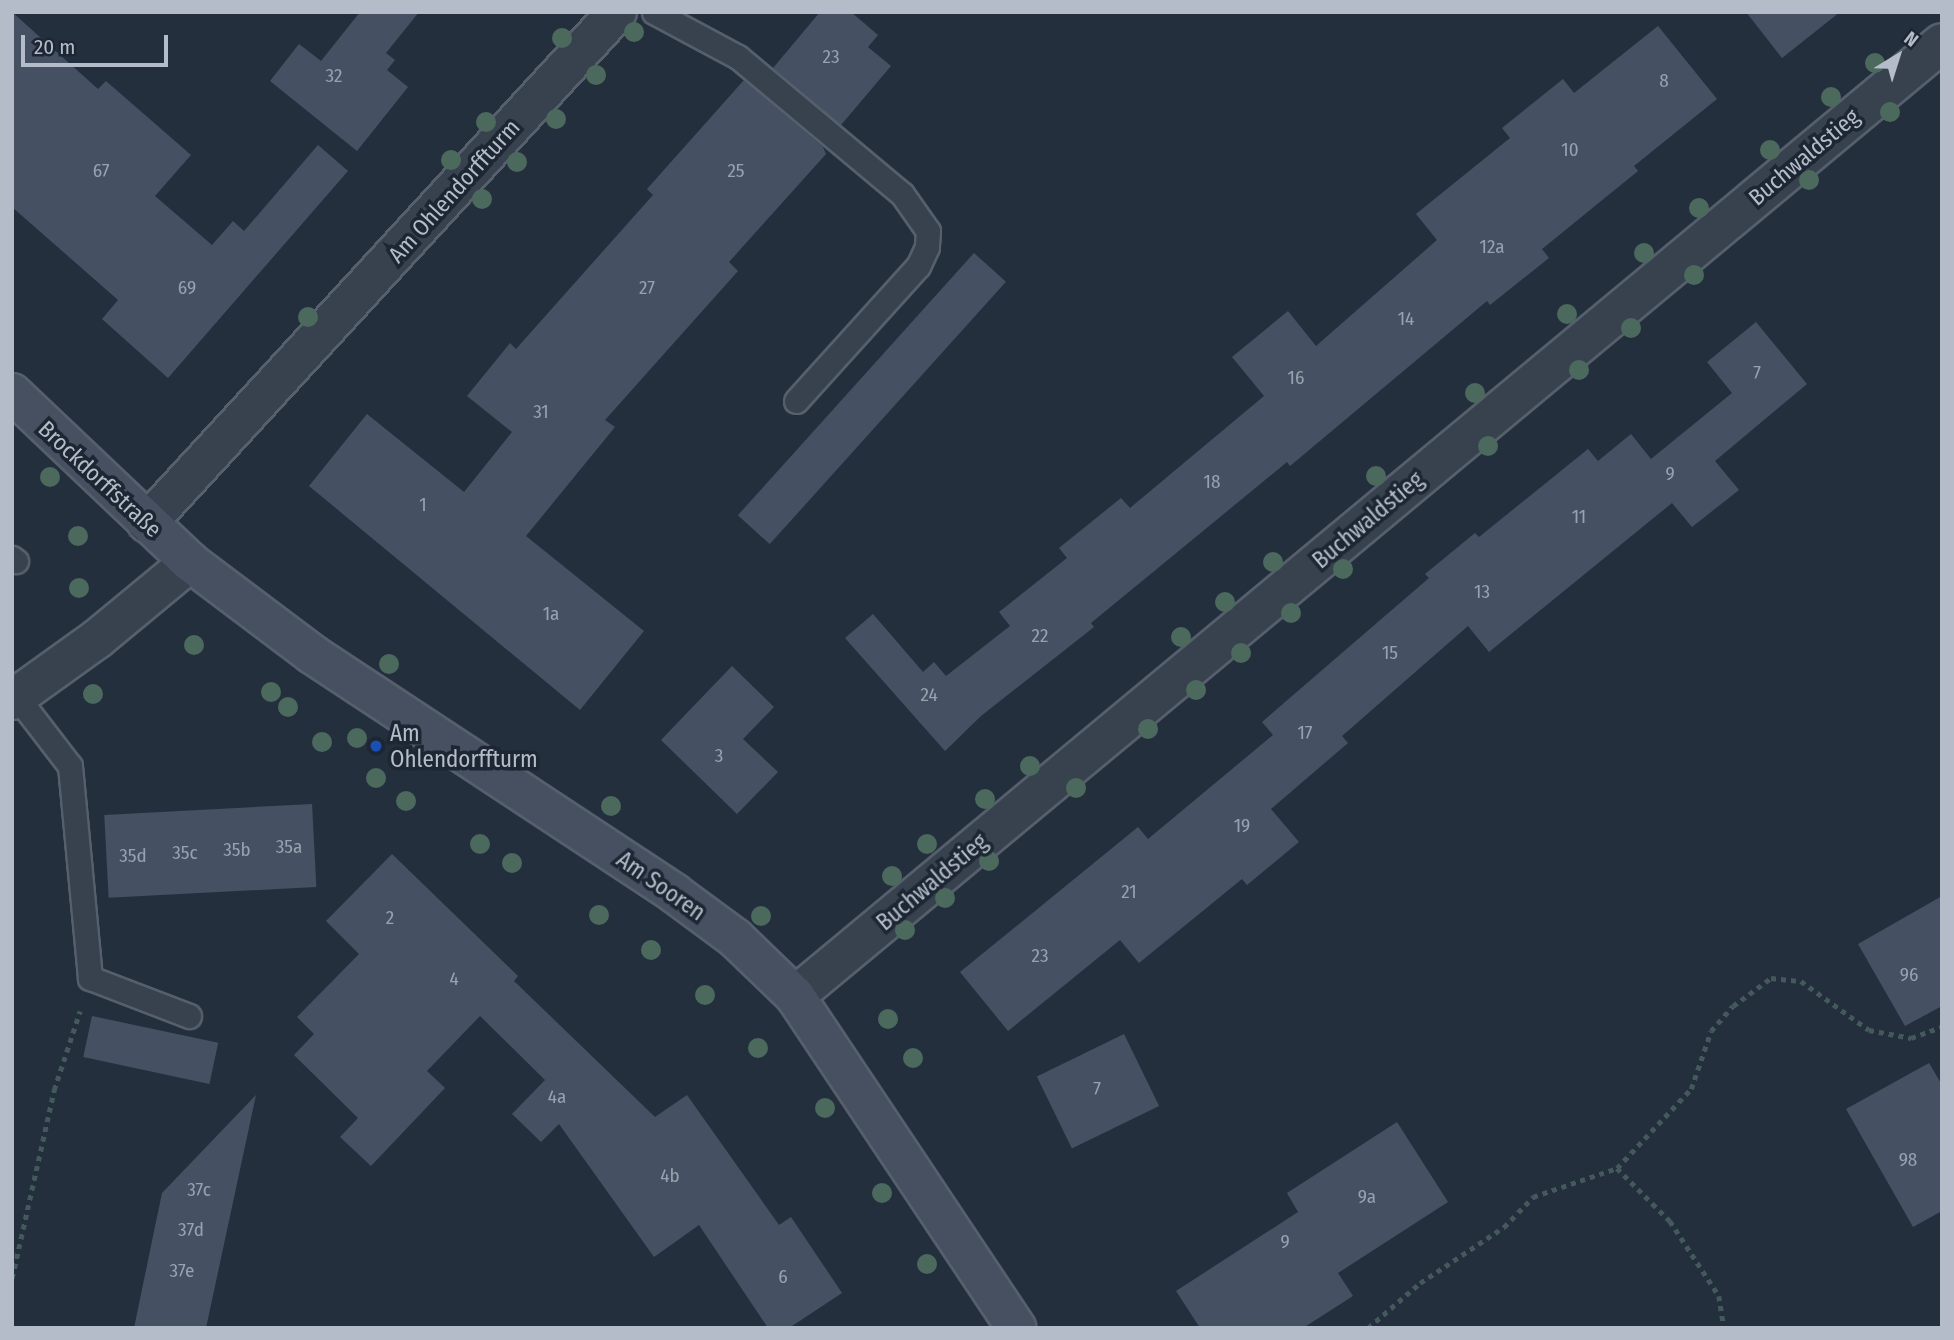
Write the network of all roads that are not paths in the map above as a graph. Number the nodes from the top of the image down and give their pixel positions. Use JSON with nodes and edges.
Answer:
{"nodes":[{"id":1,"x":617,"y":12,"type":"edge"},
{"id":2,"x":654,"y":12,"type":"edge"},
{"id":3,"x":1942,"y":43,"type":"edge"},
{"id":4,"x":12,"y":393,"type":"edge"},
{"id":5,"x":796,"y":401,"type":"dead end"},
{"id":6,"x":147,"y":523,"type":"junction"},
{"id":7,"x":190,"y":562,"type":"junction"},
{"id":8,"x":15,"y":698,"type":"edge"},
{"id":9,"x":795,"y":996,"type":"junction"},
{"id":10,"x":189,"y":1016,"type":"dead end"},
{"id":11,"x":1016,"y":1328,"type":"edge"}],
"edges":[{"from":1,"to":6,"type":"street","name":"Am Ohlendorffturm"},
{"from":2,"to":5,"type":"lane"},
{"from":3,"to":9,"type":"street","name":"Buchwaldstieg"},
{"from":4,"to":6,"type":"street","name":"Brockdorffstraße"},
{"from":6,"to":7,"type":"street","name":"Brockdorffstraße"},
{"from":7,"to":8,"type":"street"},
{"from":7,"to":9,"type":"street","name":"Am Sooren"},
{"from":8,"to":10,"type":"lane"},
{"from":9,"to":11,"type":"street","name":"Am Sooren"}]}
